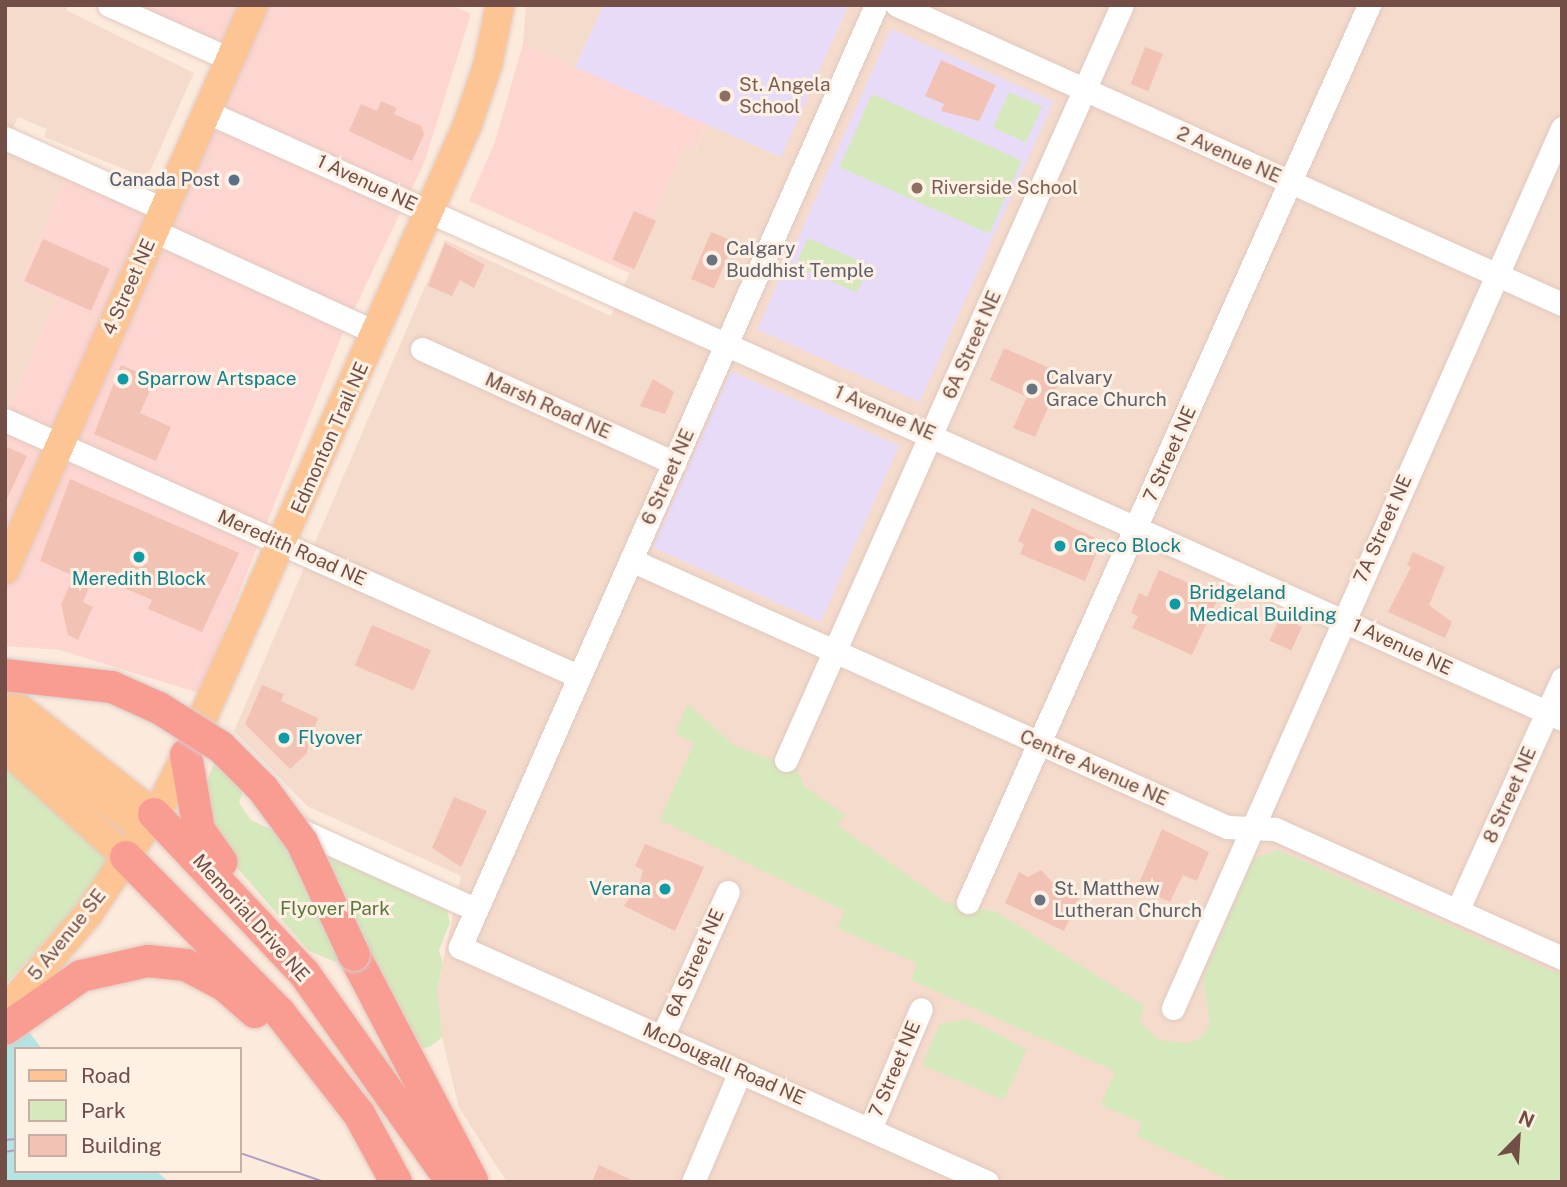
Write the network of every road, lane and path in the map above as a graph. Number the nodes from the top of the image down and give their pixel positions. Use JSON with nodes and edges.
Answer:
{"nodes":[{"id":1,"x":109,"y":5,"type":"edge"},
{"id":2,"x":254,"y":5,"type":"edge"},
{"id":3,"x":500,"y":5,"type":"edge"},
{"id":4,"x":876,"y":5,"type":"edge"},
{"id":5,"x":897,"y":5,"type":"edge"},
{"id":6,"x":1122,"y":5,"type":"edge"},
{"id":7,"x":1369,"y":5,"type":"edge"},
{"id":8,"x":230,"y":59,"type":"junction"},
{"id":9,"x":1085,"y":90,"type":"junction"},
{"id":10,"x":207,"y":112,"type":"junction"},
{"id":11,"x":1562,"y":128,"type":"edge"},
{"id":12,"x":5,"y":138,"type":"edge"},
{"id":13,"x":1290,"y":182,"type":"junction"},
{"id":14,"x":430,"y":212,"type":"junction"},
{"id":15,"x":159,"y":220,"type":"junction"},
{"id":16,"x":1496,"y":274,"type":"junction"},
{"id":17,"x":1562,"y":304,"type":"edge"},
{"id":18,"x":377,"y":332,"type":"junction"},
{"id":19,"x":727,"y":342,"type":"junction"},
{"id":20,"x":422,"y":349,"type":"dead end"},
{"id":21,"x":5,"y":421,"type":"edge"},
{"id":22,"x":932,"y":434,"type":"junction"},
{"id":23,"x":60,"y":445,"type":"junction"},
{"id":24,"x":675,"y":463,"type":"junction"},
{"id":25,"x":1138,"y":527,"type":"junction"},
{"id":26,"x":282,"y":544,"type":"junction"},
{"id":27,"x":631,"y":560,"type":"junction"},
{"id":28,"x":5,"y":570,"type":"edge"},
{"id":29,"x":1342,"y":619,"type":"junction"},
{"id":30,"x":835,"y":652,"type":"junction"},
{"id":31,"x":5,"y":675,"type":"edge"},
{"id":32,"x":578,"y":676,"type":"junction"},
{"id":33,"x":1562,"y":678,"type":"edge"},
{"id":34,"x":5,"y":697,"type":"edge"},
{"id":35,"x":1554,"y":715,"type":"edge"},
{"id":36,"x":5,"y":722,"type":"edge"},
{"id":37,"x":1040,"y":744,"type":"junction"},
{"id":38,"x":5,"y":748,"type":"edge"},
{"id":39,"x":186,"y":755,"type":"junction"},
{"id":40,"x":786,"y":760,"type":"dead end"},
{"id":41,"x":261,"y":803,"type":"dead end"},
{"id":42,"x":149,"y":822,"type":"junction"},
{"id":43,"x":1253,"y":829,"type":"junction"},
{"id":44,"x":126,"y":857,"type":"junction"},
{"id":45,"x":728,"y":892,"type":"dead end"},
{"id":46,"x":968,"y":902,"type":"dead end"},
{"id":47,"x":473,"y":908,"type":"junction"},
{"id":48,"x":1457,"y":911,"type":"junction"},
{"id":49,"x":252,"y":913,"type":"junction"},
{"id":50,"x":460,"y":947,"type":"joint"},
{"id":51,"x":1562,"y":958,"type":"edge"},
{"id":52,"x":32,"y":995,"type":"junction"},
{"id":53,"x":323,"y":1003,"type":"junction"},
{"id":54,"x":1173,"y":1008,"type":"dead end"},
{"id":55,"x":921,"y":1009,"type":"dead end"},
{"id":56,"x":5,"y":1011,"type":"edge"},
{"id":57,"x":5,"y":1029,"type":"edge"},
{"id":58,"x":663,"y":1035,"type":"junction"},
{"id":59,"x":304,"y":1042,"type":"junction"},
{"id":60,"x":740,"y":1072,"type":"junction"},
{"id":61,"x":870,"y":1129,"type":"junction"},
{"id":62,"x":396,"y":1182,"type":"edge"},
{"id":63,"x":452,"y":1182,"type":"edge"},
{"id":64,"x":473,"y":1182,"type":"edge"},
{"id":65,"x":692,"y":1182,"type":"edge"},
{"id":66,"x":987,"y":1182,"type":"edge"}],
"edges":[{"from":1,"to":8,"type":"street"},
{"from":2,"to":8,"type":"main road","name":"4 Street NE"},
{"from":3,"to":14,"type":"main road","name":"Edmonton Trail NE"},
{"from":4,"to":19,"type":"street","name":"6 Street NE"},
{"from":5,"to":9,"type":"street","name":"2 Avenue NE"},
{"from":6,"to":9,"type":"street","name":"6A Street NE"},
{"from":7,"to":13,"type":"street","name":"7 Street NE"},
{"from":8,"to":10,"type":"main road","name":"4 Street NE"},
{"from":9,"to":13,"type":"street","name":"2 Avenue NE"},
{"from":9,"to":22,"type":"street","name":"6A Street NE"},
{"from":10,"to":14,"type":"street","name":"1 Avenue NE"},
{"from":10,"to":15,"type":"main road","name":"4 Street NE"},
{"from":11,"to":16,"type":"street","name":"7A Street NE"},
{"from":12,"to":15,"type":"street"},
{"from":13,"to":16,"type":"street","name":"2 Avenue NE"},
{"from":13,"to":25,"type":"street","name":"7 Street NE"},
{"from":14,"to":18,"type":"main road","name":"Edmonton Trail NE"},
{"from":14,"to":19,"type":"street","name":"1 Avenue NE"},
{"from":15,"to":18,"type":"street"},
{"from":15,"to":23,"type":"main road","name":"4 Street NE"},
{"from":16,"to":17,"type":"street","name":"2 Avenue NE"},
{"from":16,"to":29,"type":"street","name":"7A Street NE"},
{"from":18,"to":26,"type":"main road","name":"Edmonton Trail NE"},
{"from":19,"to":22,"type":"street","name":"1 Avenue NE"},
{"from":19,"to":24,"type":"street","name":"6 Street NE"},
{"from":20,"to":24,"type":"street","name":"Marsh Road NE"},
{"from":21,"to":23,"type":"street","name":"Meredith Road NE"},
{"from":22,"to":25,"type":"street","name":"1 Avenue NE"},
{"from":22,"to":30,"type":"street","name":"6A Street NE"},
{"from":23,"to":26,"type":"street","name":"Meredith Road NE"},
{"from":23,"to":28,"type":"main road","name":"4 Street NE"},
{"from":24,"to":27,"type":"street","name":"6 Street NE"},
{"from":25,"to":29,"type":"street","name":"1 Avenue NE"},
{"from":25,"to":37,"type":"street","name":"7 Street NE"},
{"from":26,"to":32,"type":"street","name":"Meredith Road NE"},
{"from":26,"to":39,"type":"main road","name":"Edmonton Trail NE"},
{"from":27,"to":30,"type":"street","name":"Centre Avenue NE"},
{"from":27,"to":32,"type":"street","name":"6 Street NE"},
{"from":29,"to":35,"type":"street","name":"1 Avenue NE"},
{"from":29,"to":43,"type":"street","name":"7A Street NE"},
{"from":30,"to":37,"type":"street","name":"Centre Avenue NE"},
{"from":30,"to":40,"type":"street","name":"6A Street NE"},
{"from":31,"to":64,"type":"highway","bridge":true},
{"from":32,"to":47,"type":"street","name":"6 Street NE"},
{"from":33,"to":35,"type":"street","name":"8 Street NE"},
{"from":34,"to":42,"type":"main road","name":"Memorial Drive NE"},
{"from":35,"to":48,"type":"street","name":"8 Street NE"},
{"from":36,"to":42,"type":"main road"},
{"from":37,"to":43,"type":"street","name":"Centre Avenue NE"},
{"from":37,"to":46,"type":"street","name":"7 Street NE"},
{"from":38,"to":44,"type":"main road"},
{"from":39,"to":42,"type":"main road","name":"Edmonton Trail NE"},
{"from":39,"to":49,"type":"highway"},
{"from":41,"to":47,"type":"street"},
{"from":42,"to":44,"type":"main road","name":"Edmonton Trail NE"},
{"from":42,"to":49,"type":"highway","name":"Memorial Drive NE"},
{"from":42,"to":53,"type":"highway"},
{"from":43,"to":48,"type":"street","name":"Centre Avenue NE"},
{"from":43,"to":54,"type":"street","name":"7A Street NE"},
{"from":44,"to":52,"type":"main road","name":"5 Avenue SE"},
{"from":44,"to":59,"type":"highway"},
{"from":45,"to":58,"type":"street","name":"6A Street NE"},
{"from":47,"to":50,"type":"street","name":"6 Street NE"},
{"from":48,"to":51,"type":"street","name":"Centre Avenue NE"},
{"from":49,"to":53,"type":"highway","name":"Memorial Drive NE"},
{"from":50,"to":58,"type":"street","name":"McDougall Road NE"},
{"from":52,"to":56,"type":"main road","name":"5 Avenue SE"},
{"from":52,"to":57,"type":"highway"},
{"from":52,"to":59,"type":"highway"},
{"from":53,"to":63,"type":"highway","name":"Memorial Drive NE"},
{"from":55,"to":61,"type":"street","name":"7 Street NE"},
{"from":58,"to":60,"type":"street","name":"McDougall Road NE"},
{"from":59,"to":62,"type":"highway"},
{"from":60,"to":61,"type":"street","name":"McDougall Road NE"},
{"from":60,"to":65,"type":"street"},
{"from":61,"to":66,"type":"street","name":"McDougall Road NE"}]}
